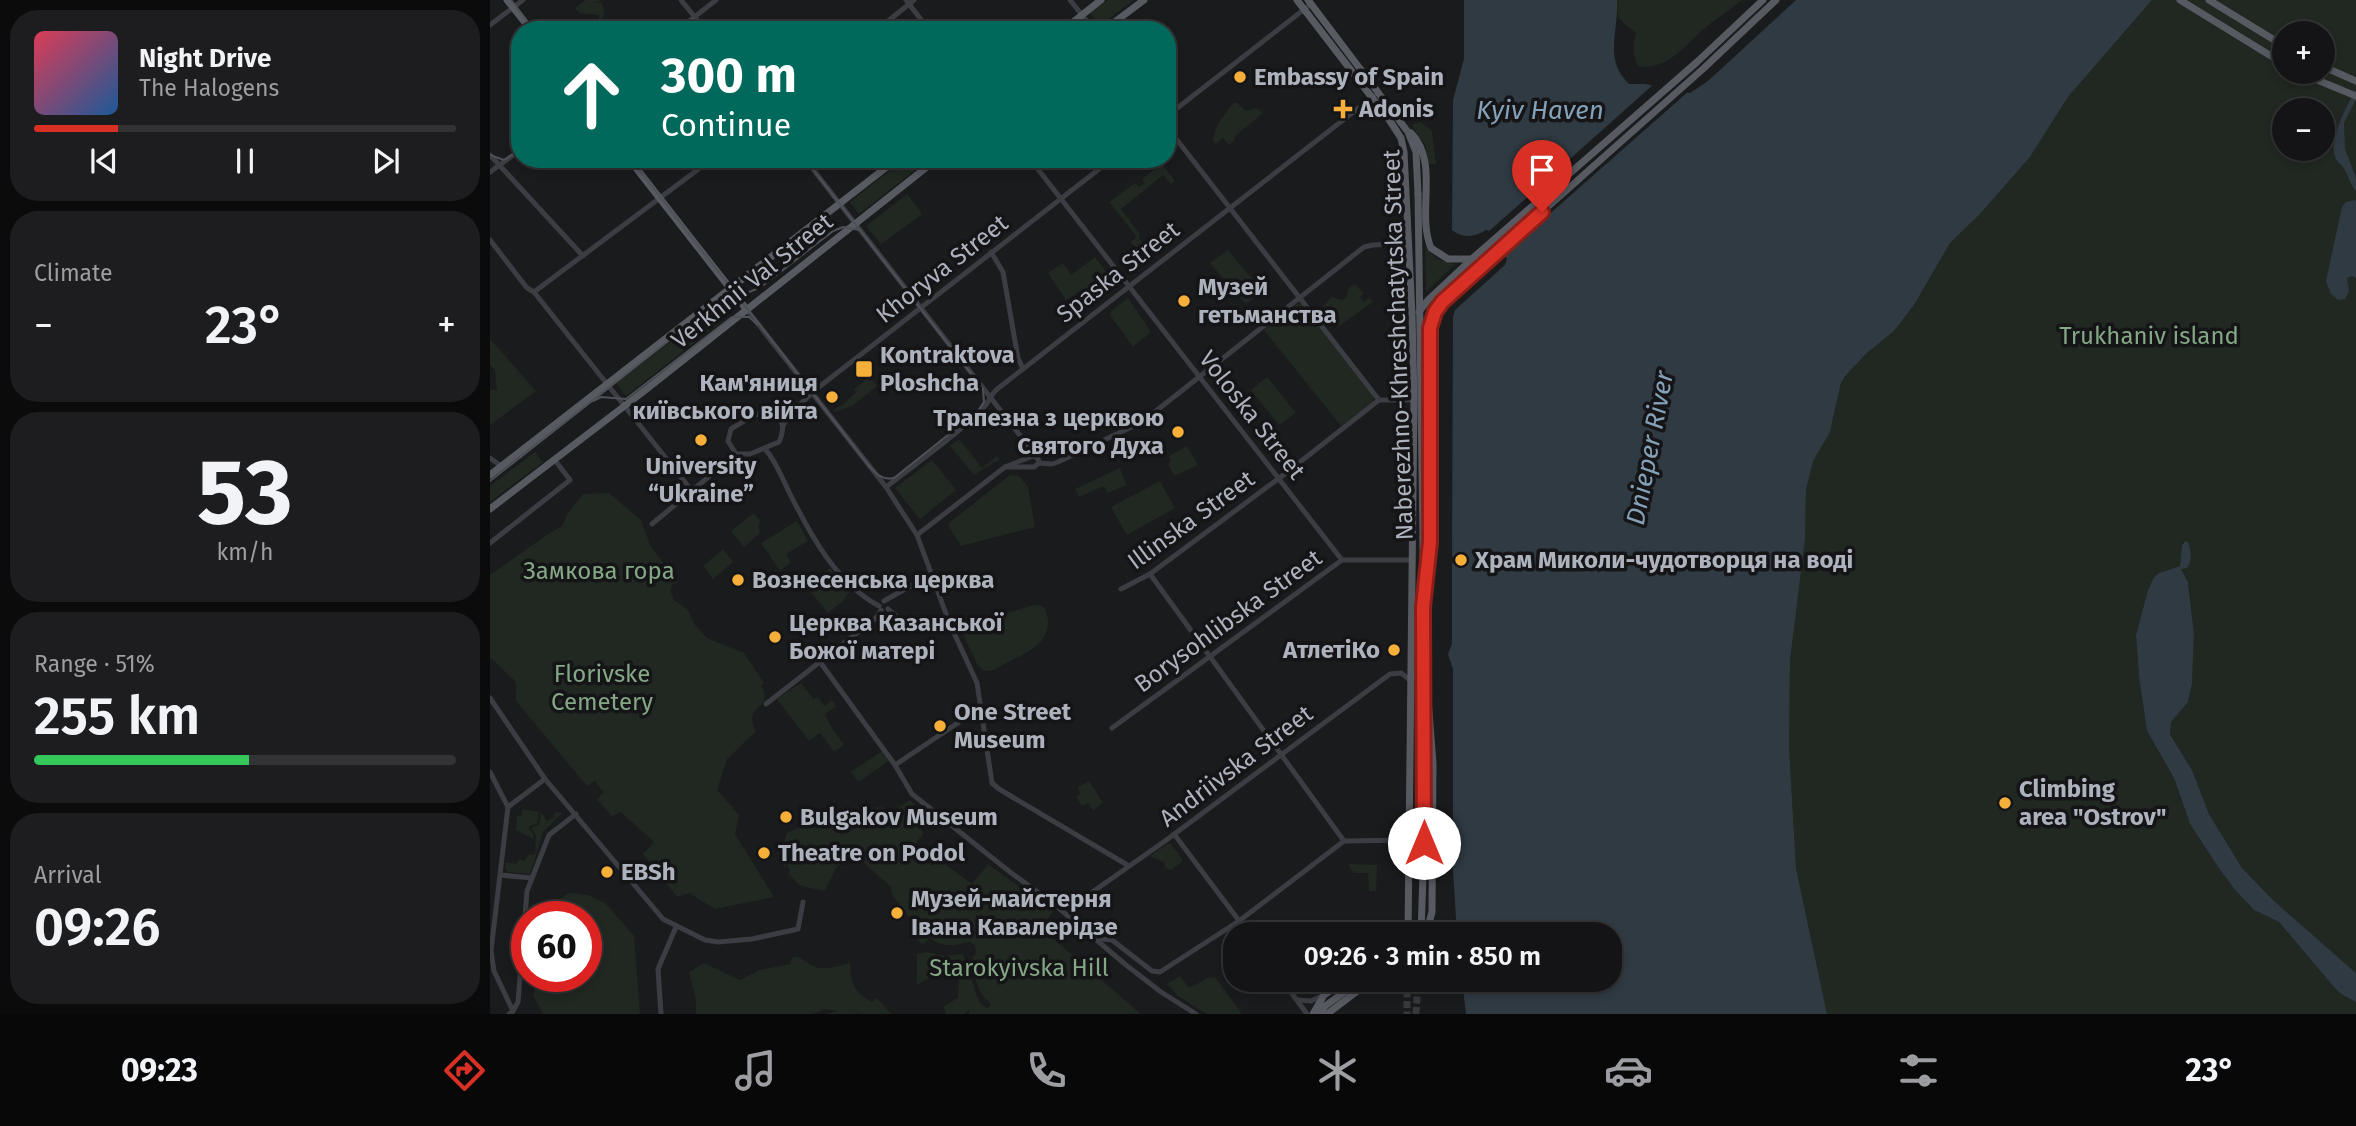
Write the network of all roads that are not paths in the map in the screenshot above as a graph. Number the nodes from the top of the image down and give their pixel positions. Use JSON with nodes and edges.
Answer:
{"nodes":[{"id":1,"x":508,"y":0,"type":"edge"},
{"id":2,"x":523,"y":0,"type":"edge"},
{"id":3,"x":681,"y":0,"type":"edge"},
{"id":4,"x":716,"y":0,"type":"edge"},
{"id":5,"x":1070,"y":0,"type":"edge"},
{"id":6,"x":1101,"y":0,"type":"edge"},
{"id":7,"x":1144,"y":0,"type":"edge"},
{"id":8,"x":1297,"y":0,"type":"edge"},
{"id":9,"x":1763,"y":0,"type":"edge"},
{"id":10,"x":1776,"y":0,"type":"edge"},
{"id":11,"x":2180,"y":0,"type":"edge"},
{"id":12,"x":2209,"y":0,"type":"edge"},
{"id":13,"x":910,"y":1,"type":"edge"},
{"id":14,"x":1307,"y":4,"type":"edge"},
{"id":15,"x":513,"y":7,"type":"junction"},
{"id":16,"x":1082,"y":15,"type":"junction"},
{"id":17,"x":694,"y":16,"type":"junction"},
{"id":18,"x":524,"y":21,"type":"edge"},
{"id":19,"x":688,"y":21,"type":"edge"},
{"id":20,"x":698,"y":21,"type":"edge"},
{"id":21,"x":887,"y":21,"type":"edge"},
{"id":22,"x":923,"y":21,"type":"edge"},
{"id":23,"x":1074,"y":21,"type":"edge"},
{"id":24,"x":1087,"y":21,"type":"edge"},
{"id":25,"x":1116,"y":21,"type":"edge"},
{"id":26,"x":490,"y":25,"type":"edge"},
{"id":27,"x":2272,"y":39,"type":"edge"},
{"id":28,"x":2272,"y":57,"type":"edge"},
{"id":29,"x":2335,"y":72,"type":"edge"},
{"id":30,"x":2356,"y":81,"type":"edge"},
{"id":31,"x":2327,"y":84,"type":"edge"},
{"id":32,"x":1379,"y":92,"type":"junction"},
{"id":33,"x":2356,"y":96,"type":"edge"},
{"id":34,"x":1371,"y":98,"type":"junction"},
{"id":35,"x":1176,"y":109,"type":"edge"},
{"id":36,"x":1404,"y":125,"type":"junction"},
{"id":37,"x":1176,"y":139,"type":"edge"},
{"id":38,"x":490,"y":155,"type":"edge"},
{"id":39,"x":511,"y":156,"type":"edge"},
{"id":40,"x":500,"y":164,"type":"junction"},
{"id":41,"x":636,"y":168,"type":"edge"},
{"id":42,"x":700,"y":168,"type":"edge"},
{"id":43,"x":811,"y":168,"type":"edge"},
{"id":44,"x":885,"y":168,"type":"edge"},
{"id":45,"x":926,"y":168,"type":"edge"},
{"id":46,"x":1037,"y":168,"type":"edge"},
{"id":47,"x":1100,"y":168,"type":"edge"},
{"id":48,"x":490,"y":172,"type":"edge"},
{"id":49,"x":1061,"y":198,"type":"junction"},
{"id":50,"x":660,"y":199,"type":"junction"},
{"id":51,"x":838,"y":205,"type":"junction"},
{"id":52,"x":1230,"y":208,"type":"junction"},
{"id":53,"x":854,"y":224,"type":"junction"},
{"id":54,"x":490,"y":240,"type":"edge"},
{"id":55,"x":1409,"y":243,"type":"junction"},
{"id":56,"x":991,"y":252,"type":"junction"},
{"id":57,"x":583,"y":256,"type":"junction"},
{"id":58,"x":1473,"y":258,"type":"junction"},
{"id":59,"x":1130,"y":286,"type":"junction"},
{"id":60,"x":729,"y":289,"type":"junction"},
{"id":61,"x":534,"y":292,"type":"junction"},
{"id":62,"x":1300,"y":298,"type":"junction"},
{"id":63,"x":919,"y":308,"type":"junction"},
{"id":64,"x":747,"y":310,"type":"junction"},
{"id":65,"x":1412,"y":330,"type":"junction"},
{"id":66,"x":1023,"y":369,"type":"junction"},
{"id":67,"x":1199,"y":376,"type":"junction"},
{"id":68,"x":606,"y":384,"type":"junction"},
{"id":69,"x":813,"y":393,"type":"junction"},
{"id":70,"x":989,"y":396,"type":"junction"},
{"id":71,"x":1379,"y":400,"type":"junction"},
{"id":72,"x":1413,"y":400,"type":"junction"},
{"id":73,"x":623,"y":407,"type":"junction"},
{"id":74,"x":795,"y":408,"type":"junction"},
{"id":75,"x":774,"y":413,"type":"junction"},
{"id":76,"x":783,"y":426,"type":"junction"},
{"id":77,"x":765,"y":449,"type":"junction"},
{"id":78,"x":736,"y":454,"type":"junction"},
{"id":79,"x":1031,"y":455,"type":"junction"},
{"id":80,"x":490,"y":458,"type":"edge"},
{"id":81,"x":554,"y":459,"type":"junction"},
{"id":82,"x":1039,"y":463,"type":"junction"},
{"id":83,"x":501,"y":466,"type":"junction"},
{"id":84,"x":1004,"y":467,"type":"junction"},
{"id":85,"x":1032,"y":467,"type":"junction"},
{"id":86,"x":490,"y":475,"type":"edge"},
{"id":87,"x":1279,"y":478,"type":"junction"},
{"id":88,"x":886,"y":487,"type":"junction"},
{"id":89,"x":692,"y":491,"type":"junction"},
{"id":90,"x":490,"y":509,"type":"edge"},
{"id":91,"x":653,"y":524,"type":"dead end"},
{"id":92,"x":917,"y":535,"type":"junction"},
{"id":93,"x":490,"y":543,"type":"edge"},
{"id":94,"x":1342,"y":560,"type":"junction"},
{"id":95,"x":1413,"y":560,"type":"junction"},
{"id":96,"x":932,"y":574,"type":"junction"},
{"id":97,"x":1150,"y":574,"type":"junction"},
{"id":98,"x":1121,"y":589,"type":"dead end"},
{"id":99,"x":885,"y":605,"type":"junction"},
{"id":100,"x":1423,"y":607,"type":"junction"},
{"id":101,"x":949,"y":622,"type":"junction"},
{"id":102,"x":1210,"y":656,"type":"junction"},
{"id":103,"x":820,"y":662,"type":"junction"},
{"id":104,"x":1424,"y":669,"type":"junction"},
{"id":105,"x":1411,"y":681,"type":"junction"},
{"id":106,"x":490,"y":698,"type":"edge"},
{"id":107,"x":766,"y":704,"type":"dead end"},
{"id":108,"x":496,"y":708,"type":"junction"},
{"id":109,"x":980,"y":708,"type":"junction"},
{"id":110,"x":490,"y":713,"type":"edge"},
{"id":111,"x":1112,"y":728,"type":"dead end"},
{"id":112,"x":1281,"y":753,"type":"junction"},
{"id":113,"x":895,"y":765,"type":"junction"},
{"id":114,"x":490,"y":772,"type":"edge"},
{"id":115,"x":545,"y":779,"type":"junction"},
{"id":116,"x":508,"y":807,"type":"junction"},
{"id":117,"x":576,"y":814,"type":"junction"},
{"id":118,"x":1174,"y":834,"type":"junction"},
{"id":119,"x":1411,"y":840,"type":"junction"},
{"id":120,"x":1343,"y":841,"type":"junction"},
{"id":121,"x":1129,"y":866,"type":"junction"},
{"id":122,"x":501,"y":875,"type":"junction"},
{"id":123,"x":532,"y":878,"type":"junction"},
{"id":124,"x":1081,"y":900,"type":"dead end"},
{"id":125,"x":803,"y":902,"type":"dead end"},
{"id":126,"x":1409,"y":915,"type":"junction"},
{"id":127,"x":1239,"y":921,"type":"junction"},
{"id":128,"x":1406,"y":922,"type":"edge"},
{"id":129,"x":1409,"y":922,"type":"edge"},
{"id":130,"x":1424,"y":922,"type":"edge"},
{"id":131,"x":1430,"y":922,"type":"edge"},
{"id":132,"x":676,"y":928,"type":"junction"},
{"id":133,"x":1093,"y":938,"type":"junction"},
{"id":134,"x":1291,"y":992,"type":"edge"},
{"id":135,"x":1328,"y":992,"type":"edge"},
{"id":136,"x":1344,"y":992,"type":"edge"},
{"id":137,"x":1356,"y":992,"type":"edge"},
{"id":138,"x":1324,"y":995,"type":"junction"},
{"id":139,"x":1297,"y":1000,"type":"junction"},
{"id":140,"x":511,"y":1013,"type":"edge"},
{"id":141,"x":1308,"y":1013,"type":"edge"},
{"id":142,"x":661,"y":1014,"type":"edge"},
{"id":143,"x":1196,"y":1014,"type":"edge"},
{"id":144,"x":1297,"y":1014,"type":"edge"},
{"id":145,"x":1320,"y":1014,"type":"edge"},
{"id":146,"x":1327,"y":1014,"type":"edge"}],
"edges":[{"from":1,"to":15,"type":"main road"},
{"from":2,"to":15,"type":"street"},
{"from":3,"to":17,"type":"street"},
{"from":4,"to":17,"type":"street"},
{"from":5,"to":16,"type":"street"},
{"from":6,"to":16,"type":"main road"},
{"from":7,"to":25,"type":"main road"},
{"from":8,"to":14,"type":"main road","name":"Naberezhno-Khreshchatytska Street"},
{"from":9,"to":58,"type":"main road"},
{"from":10,"to":100,"type":"main road"},
{"from":11,"to":28,"type":"main road"},
{"from":12,"to":27,"type":"main road"},
{"from":13,"to":21,"type":"street"},
{"from":13,"to":22,"type":"street"},
{"from":14,"to":32,"type":"main road","name":"Naberezhno-Khreshchatytska Street"},
{"from":14,"to":34,"type":"main road","name":"Naberezhno-Khreshchatytska Street"},
{"from":14,"to":35,"type":"street"},
{"from":15,"to":18,"type":"main road"},
{"from":15,"to":26,"type":"street"},
{"from":16,"to":23,"type":"main road"},
{"from":16,"to":24,"type":"street"},
{"from":17,"to":19,"type":"street"},
{"from":17,"to":20,"type":"street"},
{"from":29,"to":30,"type":"main road"},
{"from":31,"to":33,"type":"main road"},
{"from":32,"to":34,"type":"street","name":"Spaska Street"},
{"from":32,"to":36,"type":"main road","name":"Naberezhno-Khreshchatytska Street"},
{"from":34,"to":52,"type":"street","name":"Spaska Street"},
{"from":34,"to":55,"type":"main road","name":"Naberezhno-Khreshchatytska Street"},
{"from":36,"to":58,"type":"main road"},
{"from":36,"to":100,"type":"main road","name":"Naberezhno-Khreshchatytska Street","bridge":true},
{"from":37,"to":52,"type":"street"},
{"from":38,"to":40,"type":"street"},
{"from":39,"to":40,"type":"street"},
{"from":40,"to":48,"type":"street"},
{"from":40,"to":57,"type":"street"},
{"from":41,"to":50,"type":"main road"},
{"from":42,"to":50,"type":"street"},
{"from":43,"to":51,"type":"street"},
{"from":44,"to":51,"type":"main road"},
{"from":45,"to":53,"type":"main road","name":"Verkhnii Val Street"},
{"from":46,"to":49,"type":"street","name":"Voloska Street"},
{"from":47,"to":49,"type":"street","name":"Khoryva Street"},
{"from":49,"to":56,"type":"street","name":"Khoryva Street"},
{"from":49,"to":59,"type":"street","name":"Voloska Street"},
{"from":50,"to":57,"type":"street"},
{"from":50,"to":60,"type":"main road"},
{"from":51,"to":53,"type":"street"},
{"from":51,"to":60,"type":"main road"},
{"from":52,"to":59,"type":"street","name":"Spaska Street"},
{"from":52,"to":62,"type":"street"},
{"from":53,"to":63,"type":"street"},
{"from":53,"to":64,"type":"main road","name":"Verkhnii Val Street"},
{"from":54,"to":61,"type":"street"},
{"from":55,"to":62,"type":"street"},
{"from":55,"to":65,"type":"main road","name":"Naberezhno-Khreshchatytska Street"},
{"from":56,"to":63,"type":"street","name":"Khoryva Street"},
{"from":56,"to":66,"type":"street"},
{"from":57,"to":61,"type":"street"},
{"from":58,"to":65,"type":"main road"},
{"from":59,"to":66,"type":"street","name":"Spaska Street"},
{"from":59,"to":67,"type":"street","name":"Voloska Street"},
{"from":60,"to":64,"type":"main road"},
{"from":60,"to":68,"type":"main road"},
{"from":61,"to":68,"type":"street"},
{"from":62,"to":67,"type":"street"},
{"from":62,"to":71,"type":"street"},
{"from":63,"to":69,"type":"street","name":"Khoryva Street"},
{"from":63,"to":70,"type":"street"},
{"from":64,"to":69,"type":"street"},
{"from":64,"to":73,"type":"main road","name":"Verkhnii Val Street"},
{"from":65,"to":72,"type":"main road","name":"Naberezhno-Khreshchatytska Street"},
{"from":66,"to":70,"type":"street","name":"Spaska Street"},
{"from":67,"to":82,"type":"street"},
{"from":67,"to":87,"type":"street","name":"Voloska Street"},
{"from":68,"to":73,"type":"street"},
{"from":68,"to":83,"type":"main road"},
{"from":69,"to":74,"type":"street","name":"Khoryva Street"},
{"from":69,"to":88,"type":"street"},
{"from":70,"to":79,"type":"street"},
{"from":70,"to":88,"type":"street","name":"Spaska Street"},
{"from":71,"to":72,"type":"street"},
{"from":71,"to":87,"type":"street","name":"Illinska Street"},
{"from":72,"to":95,"type":"main road","name":"Naberezhno-Khreshchatytska Street"},
{"from":73,"to":81,"type":"main road","name":"Verkhnii Val Street"},
{"from":73,"to":89,"type":"street"},
{"from":74,"to":75,"type":"street","name":"Khoryva Street"},
{"from":74,"to":76,"type":"street","name":"Khoryva Street"},
{"from":75,"to":76,"type":"street"},
{"from":75,"to":78,"type":"street"},
{"from":76,"to":77,"type":"street"},
{"from":77,"to":78,"type":"street"},
{"from":77,"to":99,"type":"street"},
{"from":78,"to":89,"type":"street"},
{"from":79,"to":82,"type":"street"},
{"from":79,"to":84,"type":"street"},
{"from":79,"to":85,"type":"street"},
{"from":80,"to":83,"type":"street"},
{"from":81,"to":90,"type":"main road","name":"Verkhnii Val Street"},
{"from":81,"to":93,"type":"street"},
{"from":82,"to":85,"type":"street"},
{"from":83,"to":86,"type":"main road"},
{"from":84,"to":85,"type":"street"},
{"from":84,"to":92,"type":"street"},
{"from":87,"to":94,"type":"street","name":"Voloska Street"},
{"from":87,"to":97,"type":"street","name":"Illinska Street"},
{"from":88,"to":92,"type":"street"},
{"from":89,"to":91,"type":"street"},
{"from":92,"to":96,"type":"street"},
{"from":94,"to":95,"type":"street","name":"Borysohlibska Street"},
{"from":94,"to":102,"type":"street","name":"Borysohlibska Street"},
{"from":95,"to":105,"type":"main road","name":"Naberezhno-Khreshchatytska Street"},
{"from":96,"to":99,"type":"street"},
{"from":96,"to":101,"type":"street"},
{"from":97,"to":98,"type":"street","name":"Illinska Street"},
{"from":97,"to":102,"type":"street"},
{"from":99,"to":101,"type":"street"},
{"from":99,"to":103,"type":"street"},
{"from":100,"to":104,"type":"main road","name":"Naberezhno-Khreshchatytska Street"},
{"from":101,"to":109,"type":"street"},
{"from":102,"to":111,"type":"street","name":"Borysohlibska Street"},
{"from":102,"to":112,"type":"street"},
{"from":103,"to":107,"type":"street"},
{"from":103,"to":113,"type":"street"},
{"from":104,"to":130,"type":"main road","name":"Naberezhno-Khreshchatytska Street"},
{"from":104,"to":131,"type":"main road"},
{"from":105,"to":112,"type":"street","name":"Andriivska Street"},
{"from":105,"to":119,"type":"main road","name":"Naberezhno-Khreshchatytska Street"},
{"from":106,"to":108,"type":"street"},
{"from":108,"to":110,"type":"street"},
{"from":108,"to":115,"type":"street"},
{"from":109,"to":113,"type":"street"},
{"from":109,"to":121,"type":"street"},
{"from":112,"to":118,"type":"street","name":"Andriivska Street"},
{"from":112,"to":120,"type":"street"},
{"from":113,"to":133,"type":"street"},
{"from":114,"to":116,"type":"street"},
{"from":115,"to":116,"type":"street"},
{"from":115,"to":117,"type":"street"},
{"from":116,"to":122,"type":"street"},
{"from":117,"to":123,"type":"street"},
{"from":117,"to":132,"type":"street"},
{"from":118,"to":121,"type":"street","name":"Andriivska Street"},
{"from":118,"to":127,"type":"street"},
{"from":119,"to":120,"type":"street"},
{"from":119,"to":126,"type":"main road","name":"Naberezhno-Khreshchatytska Street"},
{"from":120,"to":127,"type":"street"},
{"from":121,"to":124,"type":"street","name":"Andriivska Street"},
{"from":122,"to":123,"type":"street"},
{"from":122,"to":140,"type":"street"},
{"from":123,"to":140,"type":"street"},
{"from":125,"to":132,"type":"street"},
{"from":126,"to":128,"type":"main road"},
{"from":126,"to":129,"type":"main road","name":"Naberezhno-Khreshchatytska Street"},
{"from":127,"to":133,"type":"street"},
{"from":132,"to":142,"type":"street"},
{"from":133,"to":143,"type":"street"},
{"from":134,"to":139,"type":"street"},
{"from":135,"to":138,"type":"main road"},
{"from":136,"to":145,"type":"main road"},
{"from":137,"to":146,"type":"main road"},
{"from":138,"to":139,"type":"street"},
{"from":138,"to":141,"type":"main road"},
{"from":139,"to":141,"type":"street"},
{"from":141,"to":144,"type":"street"}]}
